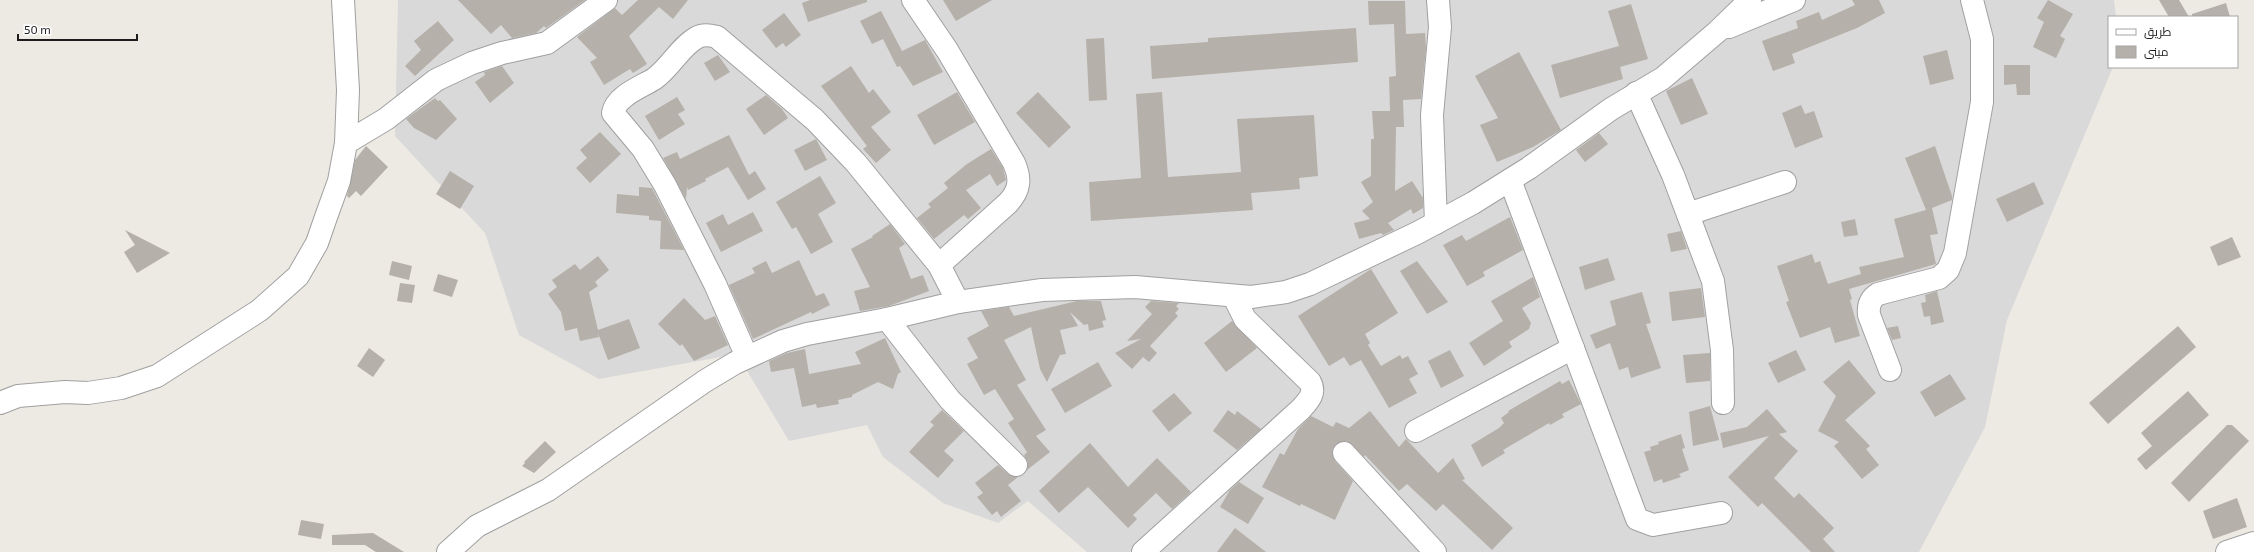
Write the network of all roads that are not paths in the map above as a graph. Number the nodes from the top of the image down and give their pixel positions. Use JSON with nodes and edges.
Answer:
{"nodes":[{"id":1,"x":343,"y":0,"type":"edge"},
{"id":2,"x":606,"y":0,"type":"edge"},
{"id":3,"x":913,"y":0,"type":"edge"},
{"id":4,"x":1438,"y":0,"type":"edge"},
{"id":5,"x":1750,"y":0,"type":"edge"},
{"id":6,"x":1794,"y":0,"type":"edge"},
{"id":7,"x":1972,"y":0,"type":"edge"},
{"id":8,"x":1718,"y":31,"type":"junction"},
{"id":9,"x":1636,"y":93,"type":"junction"},
{"id":10,"x":346,"y":143,"type":"junction"},
{"id":11,"x":1510,"y":180,"type":"junction"},
{"id":12,"x":1785,"y":182,"type":"dead end"},
{"id":13,"x":1688,"y":214,"type":"junction"},
{"id":14,"x":1436,"y":223,"type":"junction"},
{"id":15,"x":939,"y":265,"type":"junction"},
{"id":16,"x":1234,"y":297,"type":"junction"},
{"id":17,"x":958,"y":302,"type":"junction"},
{"id":18,"x":887,"y":319,"type":"junction"},
{"id":19,"x":1573,"y":348,"type":"junction"},
{"id":20,"x":747,"y":357,"type":"junction"},
{"id":21,"x":1890,"y":370,"type":"dead end"},
{"id":22,"x":0,"y":403,"type":"edge"},
{"id":23,"x":1723,"y":403,"type":"dead end"},
{"id":24,"x":1416,"y":431,"type":"dead end"},
{"id":25,"x":1344,"y":453,"type":"dead end"},
{"id":26,"x":1016,"y":465,"type":"dead end"},
{"id":27,"x":1721,"y":513,"type":"dead end"},
{"id":28,"x":2254,"y":543,"type":"edge"},
{"id":29,"x":448,"y":552,"type":"edge"},
{"id":30,"x":1143,"y":552,"type":"edge"},
{"id":31,"x":1435,"y":552,"type":"edge"},
{"id":32,"x":2227,"y":552,"type":"edge"}],
"edges":[{"from":1,"to":10,"type":"street"},
{"from":2,"to":10,"type":"street"},
{"from":3,"to":15,"type":"street"},
{"from":4,"to":14,"type":"street"},
{"from":5,"to":8,"type":"street"},
{"from":6,"to":8,"type":"street"},
{"from":7,"to":21,"type":"street"},
{"from":8,"to":9,"type":"street"},
{"from":9,"to":11,"type":"street"},
{"from":9,"to":13,"type":"street"},
{"from":10,"to":22,"type":"street"},
{"from":11,"to":14,"type":"street"},
{"from":11,"to":19,"type":"street"},
{"from":12,"to":13,"type":"street"},
{"from":13,"to":23,"type":"street"},
{"from":14,"to":16,"type":"street"},
{"from":15,"to":17,"type":"street"},
{"from":15,"to":20,"type":"street"},
{"from":16,"to":17,"type":"street"},
{"from":16,"to":30,"type":"street"},
{"from":17,"to":18,"type":"street"},
{"from":18,"to":20,"type":"street"},
{"from":18,"to":26,"type":"street"},
{"from":19,"to":24,"type":"street"},
{"from":19,"to":27,"type":"street"},
{"from":20,"to":29,"type":"street"},
{"from":25,"to":31,"type":"street"},
{"from":28,"to":32,"type":"street"}]}
